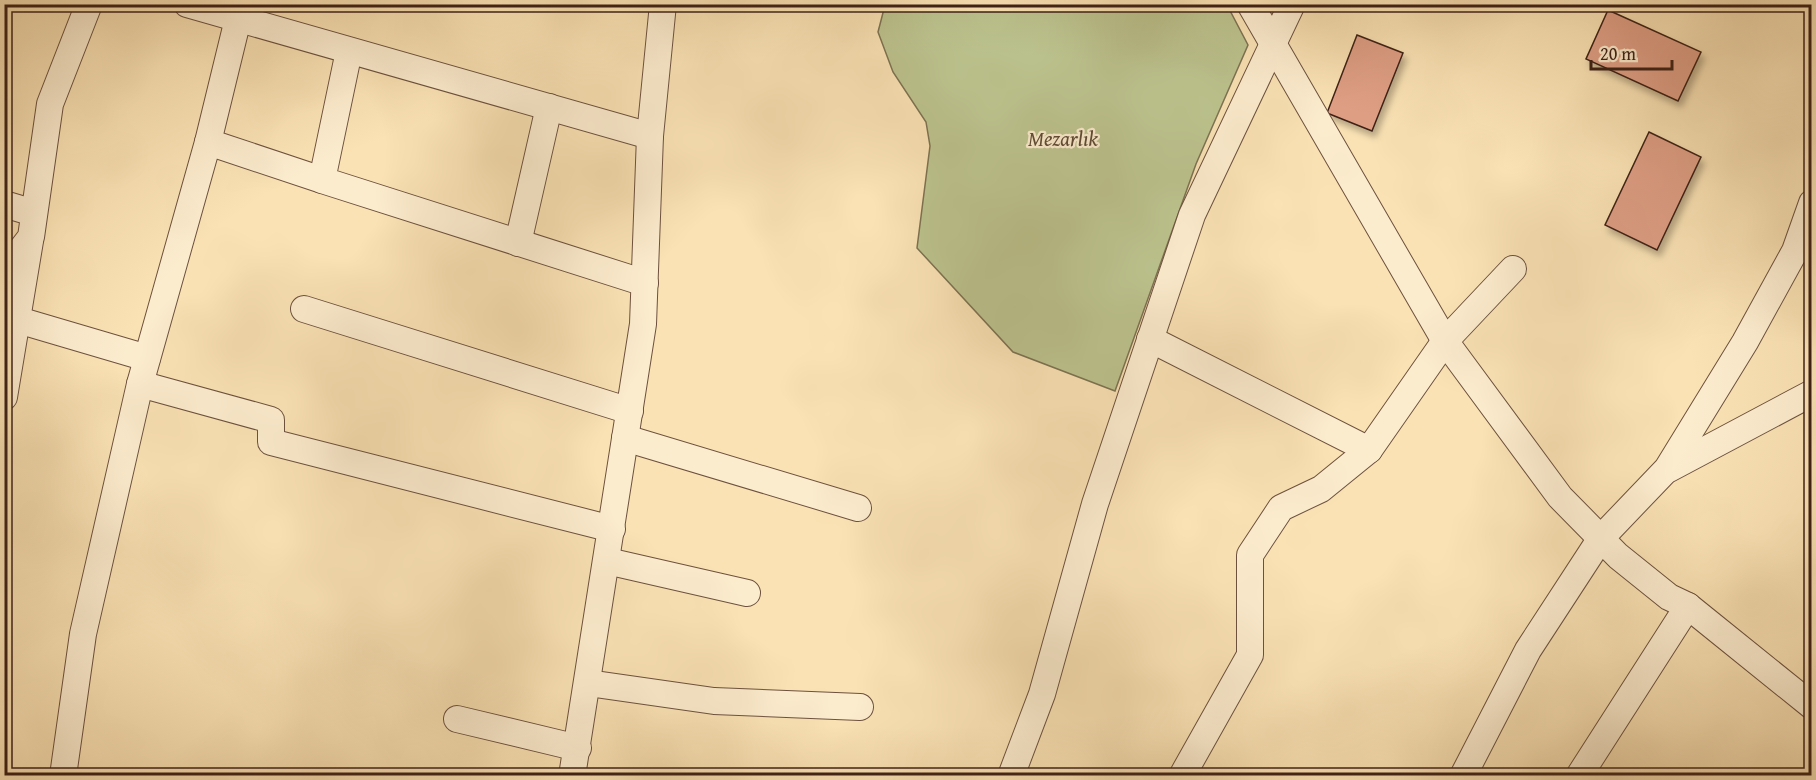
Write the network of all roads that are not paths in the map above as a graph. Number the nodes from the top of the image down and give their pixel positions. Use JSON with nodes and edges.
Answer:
{"nodes":[{"id":1,"x":89,"y":4,"type":"edge"},
{"id":2,"x":187,"y":4,"type":"edge"},
{"id":3,"x":663,"y":4,"type":"edge"},
{"id":4,"x":1250,"y":4,"type":"edge"},
{"id":5,"x":1292,"y":4,"type":"edge"},
{"id":6,"x":238,"y":19,"type":"junction"},
{"id":7,"x":1274,"y":44,"type":"junction"},
{"id":8,"x":349,"y":51,"type":"junction"},
{"id":9,"x":549,"y":107,"type":"junction"},
{"id":10,"x":650,"y":136,"type":"junction"},
{"id":11,"x":208,"y":142,"type":"junction"},
{"id":12,"x":322,"y":180,"type":"junction"},
{"id":13,"x":1812,"y":202,"type":"edge"},
{"id":14,"x":4,"y":204,"type":"edge"},
{"id":15,"x":32,"y":225,"type":"junction"},
{"id":16,"x":518,"y":243,"type":"junction"},
{"id":17,"x":1803,"y":256,"type":"edge"},
{"id":18,"x":1513,"y":268,"type":"dead end"},
{"id":19,"x":4,"y":272,"type":"edge"},
{"id":20,"x":645,"y":284,"type":"junction"},
{"id":21,"x":304,"y":309,"type":"dead end"},
{"id":22,"x":18,"y":320,"type":"junction"},
{"id":23,"x":1150,"y":339,"type":"junction"},
{"id":24,"x":1446,"y":341,"type":"junction"},
{"id":25,"x":147,"y":358,"type":"junction"},
{"id":26,"x":140,"y":384,"type":"junction"},
{"id":27,"x":1812,"y":393,"type":"edge"},
{"id":28,"x":4,"y":397,"type":"edge"},
{"id":29,"x":630,"y":411,"type":"junction"},
{"id":30,"x":625,"y":438,"type":"junction"},
{"id":31,"x":1369,"y":450,"type":"junction"},
{"id":32,"x":1667,"y":469,"type":"junction"},
{"id":33,"x":858,"y":508,"type":"dead end"},
{"id":34,"x":612,"y":529,"type":"junction"},
{"id":35,"x":1600,"y":538,"type":"junction"},
{"id":36,"x":607,"y":561,"type":"junction"},
{"id":37,"x":747,"y":593,"type":"dead end"},
{"id":38,"x":1688,"y":606,"type":"junction"},
{"id":39,"x":588,"y":684,"type":"junction"},
{"id":40,"x":1812,"y":706,"type":"edge"},
{"id":41,"x":860,"y":707,"type":"dead end"},
{"id":42,"x":457,"y":719,"type":"dead end"},
{"id":43,"x":579,"y":748,"type":"junction"},
{"id":44,"x":63,"y":776,"type":"edge"},
{"id":45,"x":572,"y":776,"type":"edge"},
{"id":46,"x":1011,"y":776,"type":"edge"},
{"id":47,"x":1182,"y":776,"type":"edge"},
{"id":48,"x":1463,"y":776,"type":"edge"},
{"id":49,"x":1579,"y":776,"type":"edge"}],
"edges":[{"from":1,"to":15,"type":"street"},
{"from":2,"to":6,"type":"street"},
{"from":3,"to":10,"type":"street"},
{"from":4,"to":7,"type":"street"},
{"from":5,"to":7,"type":"street"},
{"from":6,"to":8,"type":"street"},
{"from":6,"to":11,"type":"street"},
{"from":7,"to":23,"type":"street"},
{"from":7,"to":24,"type":"street"},
{"from":8,"to":9,"type":"street"},
{"from":8,"to":12,"type":"street"},
{"from":9,"to":10,"type":"street"},
{"from":9,"to":16,"type":"street"},
{"from":10,"to":20,"type":"street"},
{"from":11,"to":12,"type":"street"},
{"from":11,"to":25,"type":"street"},
{"from":12,"to":16,"type":"street"},
{"from":13,"to":17,"type":"street"},
{"from":14,"to":15,"type":"street"},
{"from":15,"to":19,"type":"street"},
{"from":15,"to":22,"type":"street"},
{"from":16,"to":20,"type":"street"},
{"from":17,"to":32,"type":"street"},
{"from":18,"to":24,"type":"street"},
{"from":20,"to":29,"type":"street"},
{"from":21,"to":29,"type":"street"},
{"from":22,"to":25,"type":"street"},
{"from":22,"to":28,"type":"street"},
{"from":23,"to":31,"type":"street"},
{"from":23,"to":46,"type":"street"},
{"from":24,"to":31,"type":"street"},
{"from":24,"to":35,"type":"street"},
{"from":25,"to":26,"type":"street"},
{"from":26,"to":34,"type":"street"},
{"from":26,"to":44,"type":"street"},
{"from":27,"to":32,"type":"street"},
{"from":29,"to":30,"type":"street"},
{"from":30,"to":33,"type":"street"},
{"from":30,"to":34,"type":"street"},
{"from":31,"to":47,"type":"street"},
{"from":32,"to":35,"type":"street"},
{"from":34,"to":36,"type":"street"},
{"from":35,"to":38,"type":"street"},
{"from":35,"to":48,"type":"street"},
{"from":36,"to":37,"type":"street"},
{"from":36,"to":39,"type":"street"},
{"from":38,"to":40,"type":"street"},
{"from":38,"to":49,"type":"street"},
{"from":39,"to":41,"type":"street"},
{"from":39,"to":43,"type":"street"},
{"from":42,"to":43,"type":"street"},
{"from":43,"to":45,"type":"street"}]}
